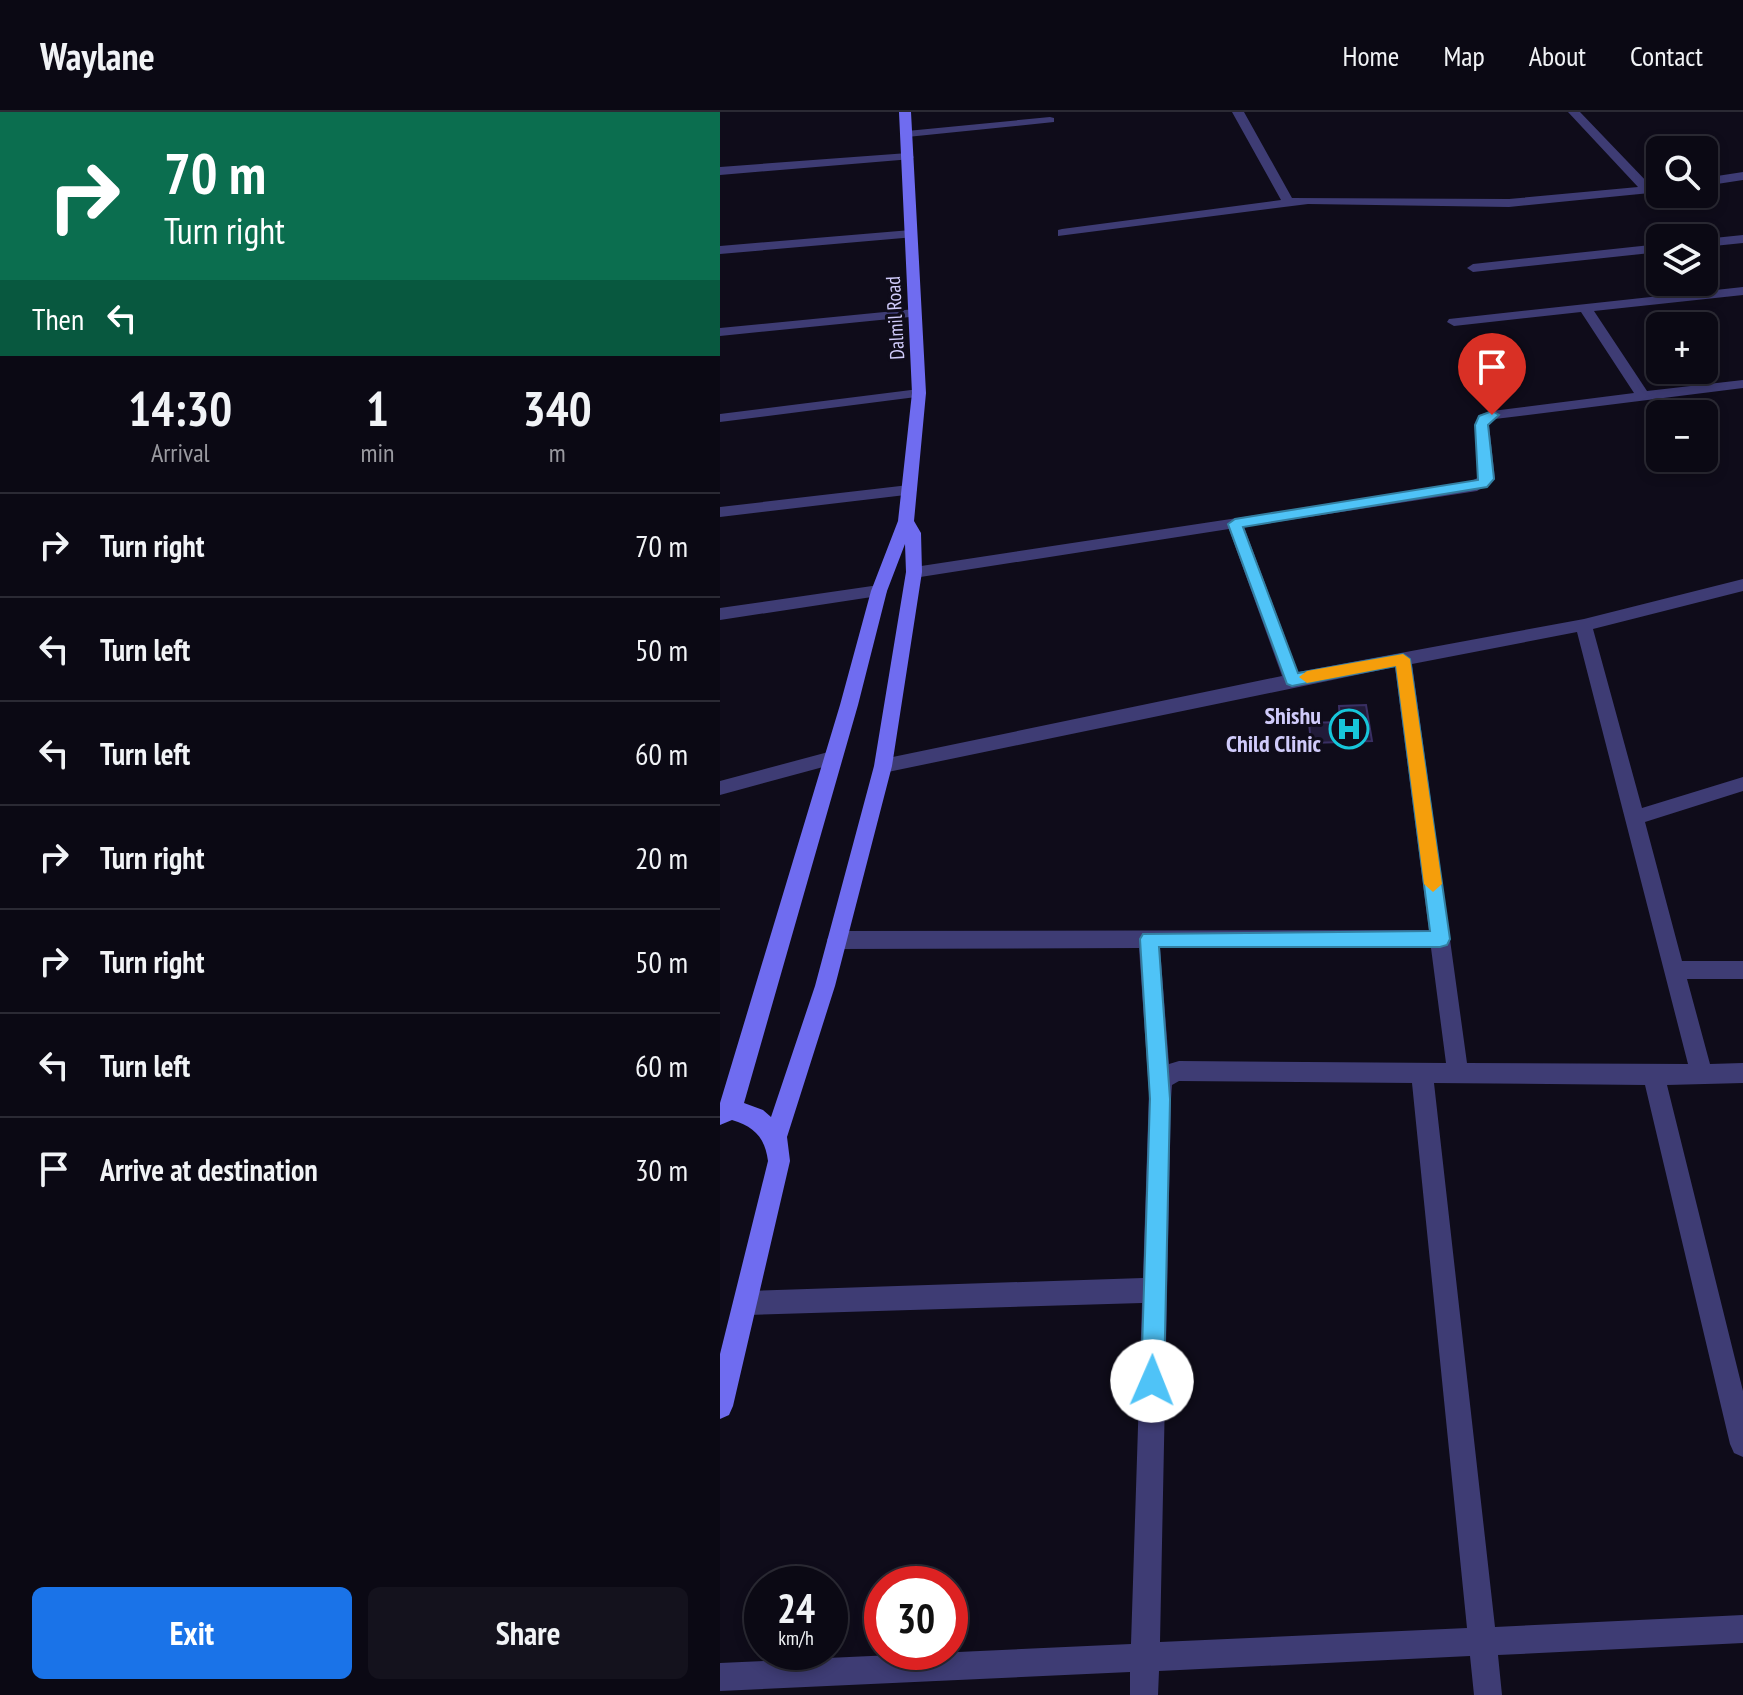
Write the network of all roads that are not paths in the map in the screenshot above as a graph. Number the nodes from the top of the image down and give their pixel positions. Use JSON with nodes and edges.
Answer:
{"nodes":[{"id":1,"x":905,"y":112,"type":"edge"},
{"id":2,"x":1238,"y":112,"type":"edge"},
{"id":3,"x":1574,"y":112,"type":"edge"},
{"id":4,"x":1050,"y":120,"type":"dead end"},
{"id":5,"x":907,"y":134,"type":"junction"},
{"id":6,"x":908,"y":157,"type":"junction"},
{"id":7,"x":720,"y":171,"type":"edge"},
{"id":8,"x":1743,"y":176,"type":"edge"},
{"id":9,"x":1646,"y":180,"type":"edge"},
{"id":10,"x":1718,"y":180,"type":"edge"},
{"id":11,"x":1646,"y":189,"type":"edge"},
{"id":12,"x":1288,"y":202,"type":"junction"},
{"id":13,"x":1062,"y":233,"type":"dead end"},
{"id":14,"x":911,"y":234,"type":"junction"},
{"id":15,"x":1743,"y":239,"type":"edge"},
{"id":16,"x":1718,"y":242,"type":"edge"},
{"id":17,"x":1646,"y":249,"type":"edge"},
{"id":18,"x":720,"y":250,"type":"edge"},
{"id":19,"x":1473,"y":268,"type":"dead end"},
{"id":20,"x":1743,"y":291,"type":"edge"},
{"id":21,"x":1585,"y":308,"type":"junction"},
{"id":22,"x":915,"y":313,"type":"junction"},
{"id":23,"x":1454,"y":322,"type":"dead end"},
{"id":24,"x":720,"y":332,"type":"edge"},
{"id":25,"x":1743,"y":384,"type":"edge"},
{"id":26,"x":919,"y":393,"type":"junction"},
{"id":27,"x":1643,"y":396,"type":"junction"},
{"id":28,"x":720,"y":418,"type":"edge"},
{"id":29,"x":909,"y":490,"type":"junction"},
{"id":30,"x":720,"y":512,"type":"edge"},
{"id":31,"x":906,"y":521,"type":"junction"},
{"id":32,"x":1235,"y":524,"type":"junction"},
{"id":33,"x":914,"y":572,"type":"junction"},
{"id":34,"x":1743,"y":585,"type":"edge"},
{"id":35,"x":879,"y":591,"type":"junction"},
{"id":36,"x":720,"y":614,"type":"edge"},
{"id":37,"x":1584,"y":625,"type":"junction"},
{"id":38,"x":1403,"y":659,"type":"junction"},
{"id":39,"x":1292,"y":680,"type":"junction"},
{"id":40,"x":832,"y":758,"type":"junction"},
{"id":41,"x":883,"y":766,"type":"junction"},
{"id":42,"x":1743,"y":784,"type":"edge"},
{"id":43,"x":720,"y":788,"type":"edge"},
{"id":44,"x":1635,"y":818,"type":"junction"},
{"id":45,"x":1149,"y":939,"type":"junction"},
{"id":46,"x":1440,"y":939,"type":"junction"},
{"id":47,"x":837,"y":940,"type":"junction"},
{"id":48,"x":1674,"y":970,"type":"junction"},
{"id":49,"x":1743,"y":970,"type":"edge"},
{"id":50,"x":1422,"y":1073,"type":"junction"},
{"id":51,"x":1743,"y":1073,"type":"edge"},
{"id":52,"x":1458,"y":1074,"type":"junction"},
{"id":53,"x":1654,"y":1075,"type":"junction"},
{"id":54,"x":1702,"y":1075,"type":"junction"},
{"id":55,"x":1160,"y":1099,"type":"junction"},
{"id":56,"x":726,"y":1112,"type":"edge"},
{"id":57,"x":776,"y":1137,"type":"junction"},
{"id":58,"x":1155,"y":1290,"type":"junction"},
{"id":59,"x":747,"y":1303,"type":"junction"},
{"id":60,"x":720,"y":1406,"type":"edge"},
{"id":61,"x":1743,"y":1444,"type":"edge"},
{"id":62,"x":1743,"y":1629,"type":"edge"},
{"id":63,"x":1480,"y":1641,"type":"junction"},
{"id":64,"x":1144,"y":1657,"type":"junction"},
{"id":65,"x":720,"y":1677,"type":"edge"},
{"id":66,"x":1144,"y":1695,"type":"edge"},
{"id":67,"x":1488,"y":1695,"type":"edge"}],
"edges":[{"from":1,"to":5,"type":"street","name":"Dalmil Road"},
{"from":2,"to":12,"type":"street"},
{"from":3,"to":9,"type":"street"},
{"from":4,"to":5,"type":"street"},
{"from":5,"to":6,"type":"street","name":"Dalmil Road"},
{"from":6,"to":7,"type":"street"},
{"from":6,"to":14,"type":"street","name":"Dalmil Road"},
{"from":8,"to":10,"type":"street"},
{"from":11,"to":12,"type":"street"},
{"from":12,"to":13,"type":"street"},
{"from":14,"to":18,"type":"street"},
{"from":14,"to":22,"type":"street","name":"Dalmil Road"},
{"from":15,"to":16,"type":"street"},
{"from":17,"to":19,"type":"street"},
{"from":20,"to":21,"type":"street"},
{"from":21,"to":23,"type":"street"},
{"from":21,"to":27,"type":"street"},
{"from":22,"to":24,"type":"street"},
{"from":22,"to":26,"type":"street","name":"Dalmil Road"},
{"from":25,"to":27,"type":"street"},
{"from":26,"to":28,"type":"street"},
{"from":26,"to":29,"type":"street","name":"Dalmil Road"},
{"from":27,"to":32,"type":"street"},
{"from":29,"to":30,"type":"street"},
{"from":29,"to":31,"type":"street","name":"Dalmil Road"},
{"from":31,"to":33,"type":"street"},
{"from":31,"to":35,"type":"street"},
{"from":32,"to":33,"type":"street"},
{"from":32,"to":39,"type":"street"},
{"from":33,"to":41,"type":"street"},
{"from":34,"to":37,"type":"street"},
{"from":35,"to":36,"type":"street"},
{"from":35,"to":40,"type":"street"},
{"from":37,"to":38,"type":"street"},
{"from":37,"to":44,"type":"street"},
{"from":38,"to":39,"type":"street"},
{"from":38,"to":46,"type":"street"},
{"from":39,"to":41,"type":"street"},
{"from":40,"to":43,"type":"street"},
{"from":40,"to":56,"type":"street"},
{"from":41,"to":47,"type":"street"},
{"from":42,"to":44,"type":"street"},
{"from":44,"to":48,"type":"street"},
{"from":45,"to":46,"type":"street"},
{"from":45,"to":47,"type":"street"},
{"from":45,"to":55,"type":"street"},
{"from":46,"to":52,"type":"street"},
{"from":47,"to":57,"type":"street"},
{"from":48,"to":49,"type":"street"},
{"from":48,"to":54,"type":"street"},
{"from":50,"to":52,"type":"street"},
{"from":50,"to":55,"type":"street"},
{"from":50,"to":63,"type":"street"},
{"from":51,"to":54,"type":"street"},
{"from":52,"to":53,"type":"street"},
{"from":53,"to":54,"type":"street"},
{"from":53,"to":61,"type":"street"},
{"from":55,"to":58,"type":"street"},
{"from":56,"to":57,"type":"street"},
{"from":57,"to":59,"type":"street"},
{"from":58,"to":59,"type":"street"},
{"from":58,"to":64,"type":"street"},
{"from":59,"to":60,"type":"street"},
{"from":62,"to":63,"type":"street"},
{"from":63,"to":64,"type":"street"},
{"from":63,"to":67,"type":"street"},
{"from":64,"to":65,"type":"street"},
{"from":64,"to":66,"type":"street"}]}
